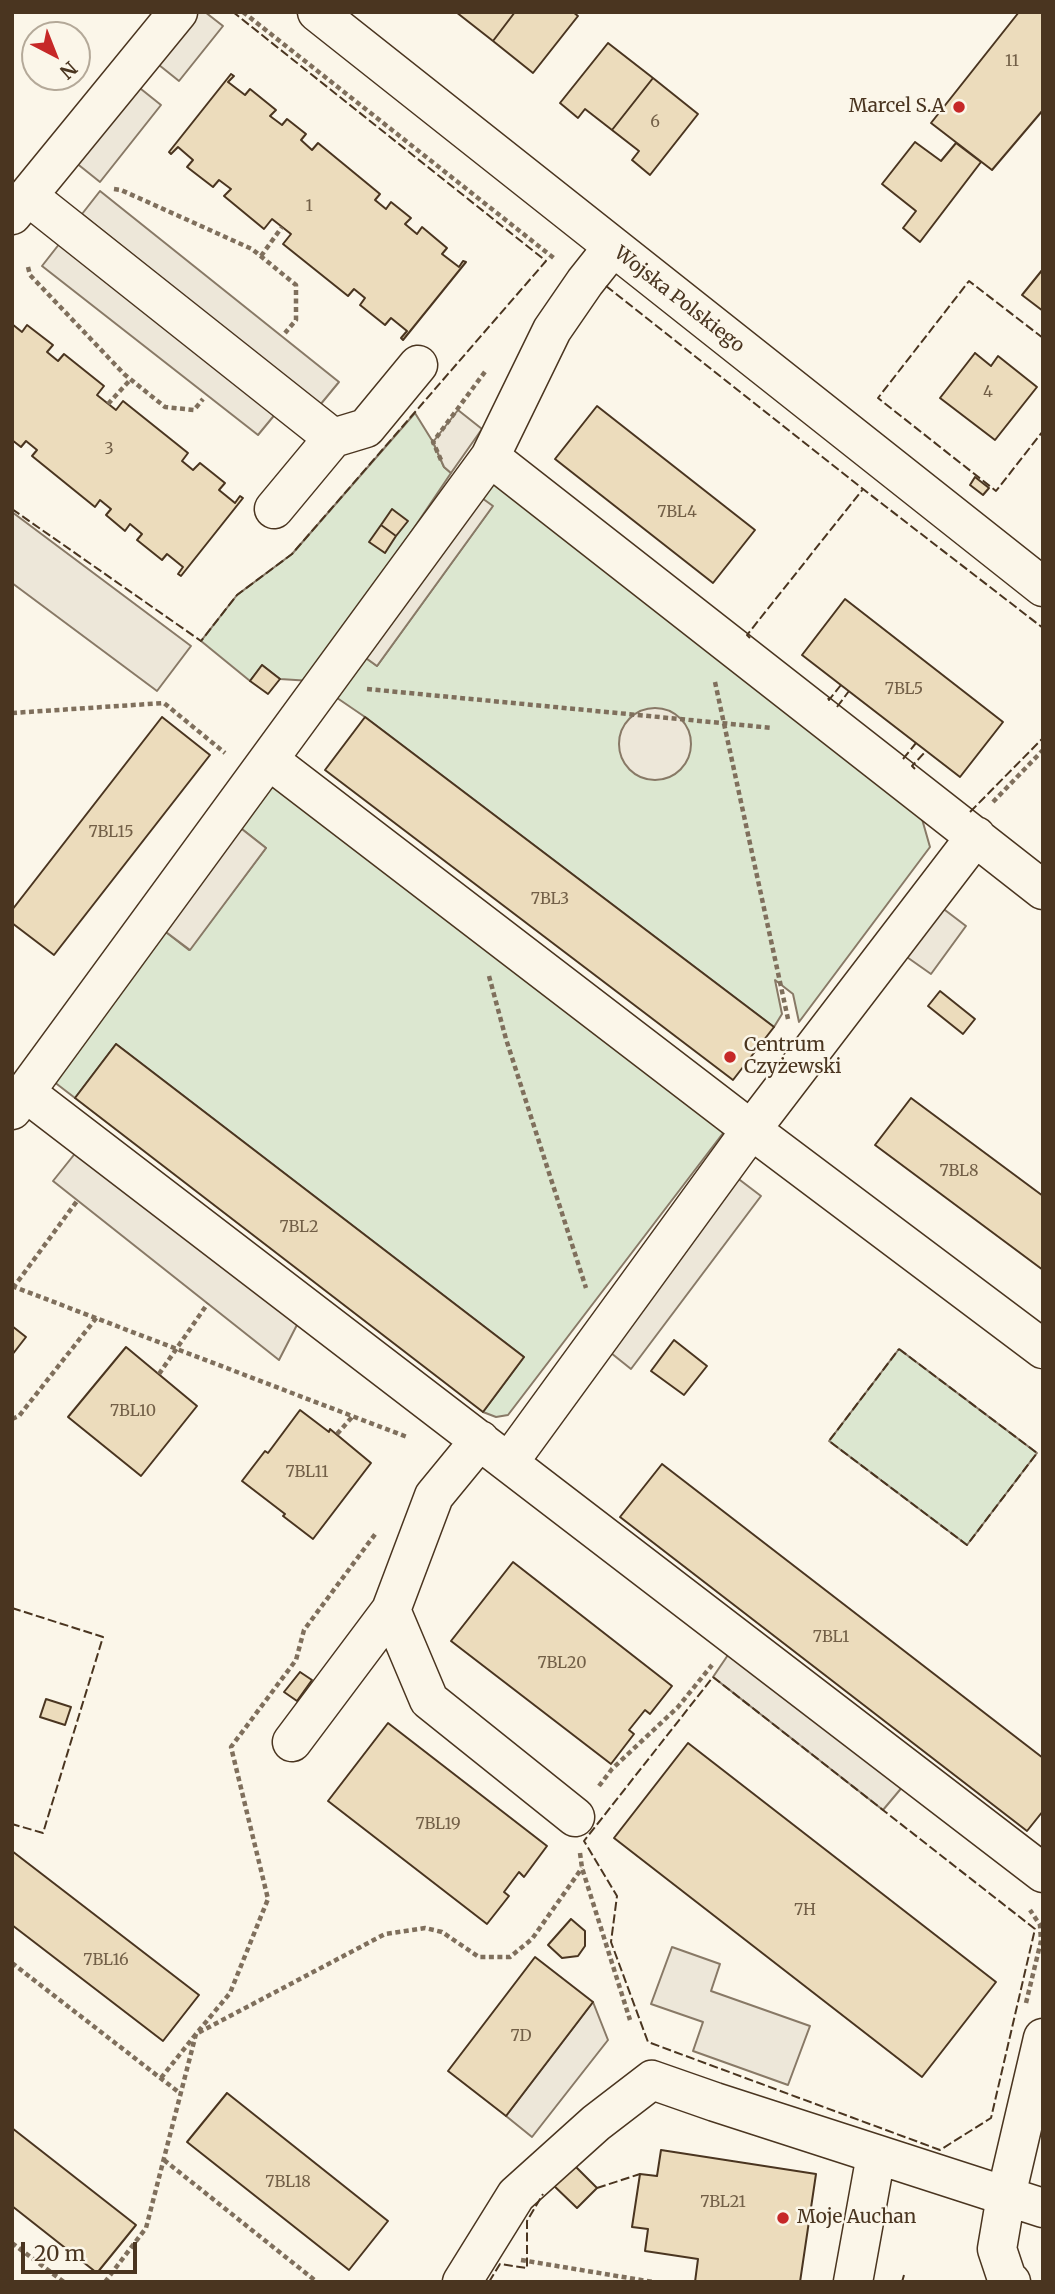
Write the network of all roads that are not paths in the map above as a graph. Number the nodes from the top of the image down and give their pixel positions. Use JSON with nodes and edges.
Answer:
{"nodes":[{"id":1,"x":178,"y":12,"type":"edge"},
{"id":2,"x":317,"y":12,"type":"edge"},
{"id":3,"x":20,"y":206,"type":"edge"},
{"id":4,"x":612,"y":248,"type":"junction"},
{"id":5,"x":418,"y":365,"type":"dead end"},
{"id":6,"x":333,"y":438,"type":"junction"},
{"id":7,"x":490,"y":457,"type":"junction"},
{"id":8,"x":274,"y":509,"type":"dead end"},
{"id":9,"x":1043,"y":587,"type":"edge"},
{"id":10,"x":269,"y":759,"type":"junction"},
{"id":11,"x":972,"y":833,"type":"junction"},
{"id":12,"x":1043,"y":890,"type":"edge"},
{"id":13,"x":18,"y":1101,"type":"edge"},
{"id":14,"x":751,"y":1129,"type":"junction"},
{"id":15,"x":1043,"y":1349,"type":"edge"},
{"id":16,"x":494,"y":1451,"type":"junction"},
{"id":17,"x":391,"y":1610,"type":"junction"},
{"id":18,"x":292,"y":1742,"type":"dead end"},
{"id":19,"x":575,"y":1817,"type":"road end"},
{"id":20,"x":1043,"y":1873,"type":"edge"},
{"id":21,"x":1043,"y":2038,"type":"edge"},
{"id":22,"x":876,"y":2155,"type":"junction"},
{"id":23,"x":1006,"y":2196,"type":"junction"},
{"id":24,"x":1043,"y":2208,"type":"edge"},
{"id":25,"x":462,"y":2282,"type":"edge"},
{"id":26,"x":853,"y":2282,"type":"edge"},
{"id":27,"x":1010,"y":2282,"type":"edge"}],
"edges":[{"from":1,"to":3,"type":"street"},
{"from":2,"to":4,"type":"street","name":"Wojska Polskiego"},
{"from":3,"to":6,"type":"street"},
{"from":4,"to":7,"type":"street"},
{"from":4,"to":9,"type":"street","name":"Wojska Polskiego"},
{"from":5,"to":6,"type":"street"},
{"from":6,"to":8,"type":"street"},
{"from":7,"to":10,"type":"street"},
{"from":7,"to":11,"type":"street"},
{"from":10,"to":13,"type":"street"},
{"from":10,"to":14,"type":"street"},
{"from":11,"to":12,"type":"street"},
{"from":11,"to":14,"type":"street"},
{"from":13,"to":16,"type":"street"},
{"from":14,"to":15,"type":"street"},
{"from":14,"to":16,"type":"street"},
{"from":16,"to":17,"type":"street"},
{"from":16,"to":20,"type":"street"},
{"from":17,"to":18,"type":"street"},
{"from":17,"to":19,"type":"street"},
{"from":21,"to":23,"type":"street"},
{"from":22,"to":23,"type":"street"},
{"from":22,"to":25,"type":"street"},
{"from":22,"to":26,"type":"street"},
{"from":23,"to":24,"type":"street"},
{"from":23,"to":27,"type":"street"}]}
